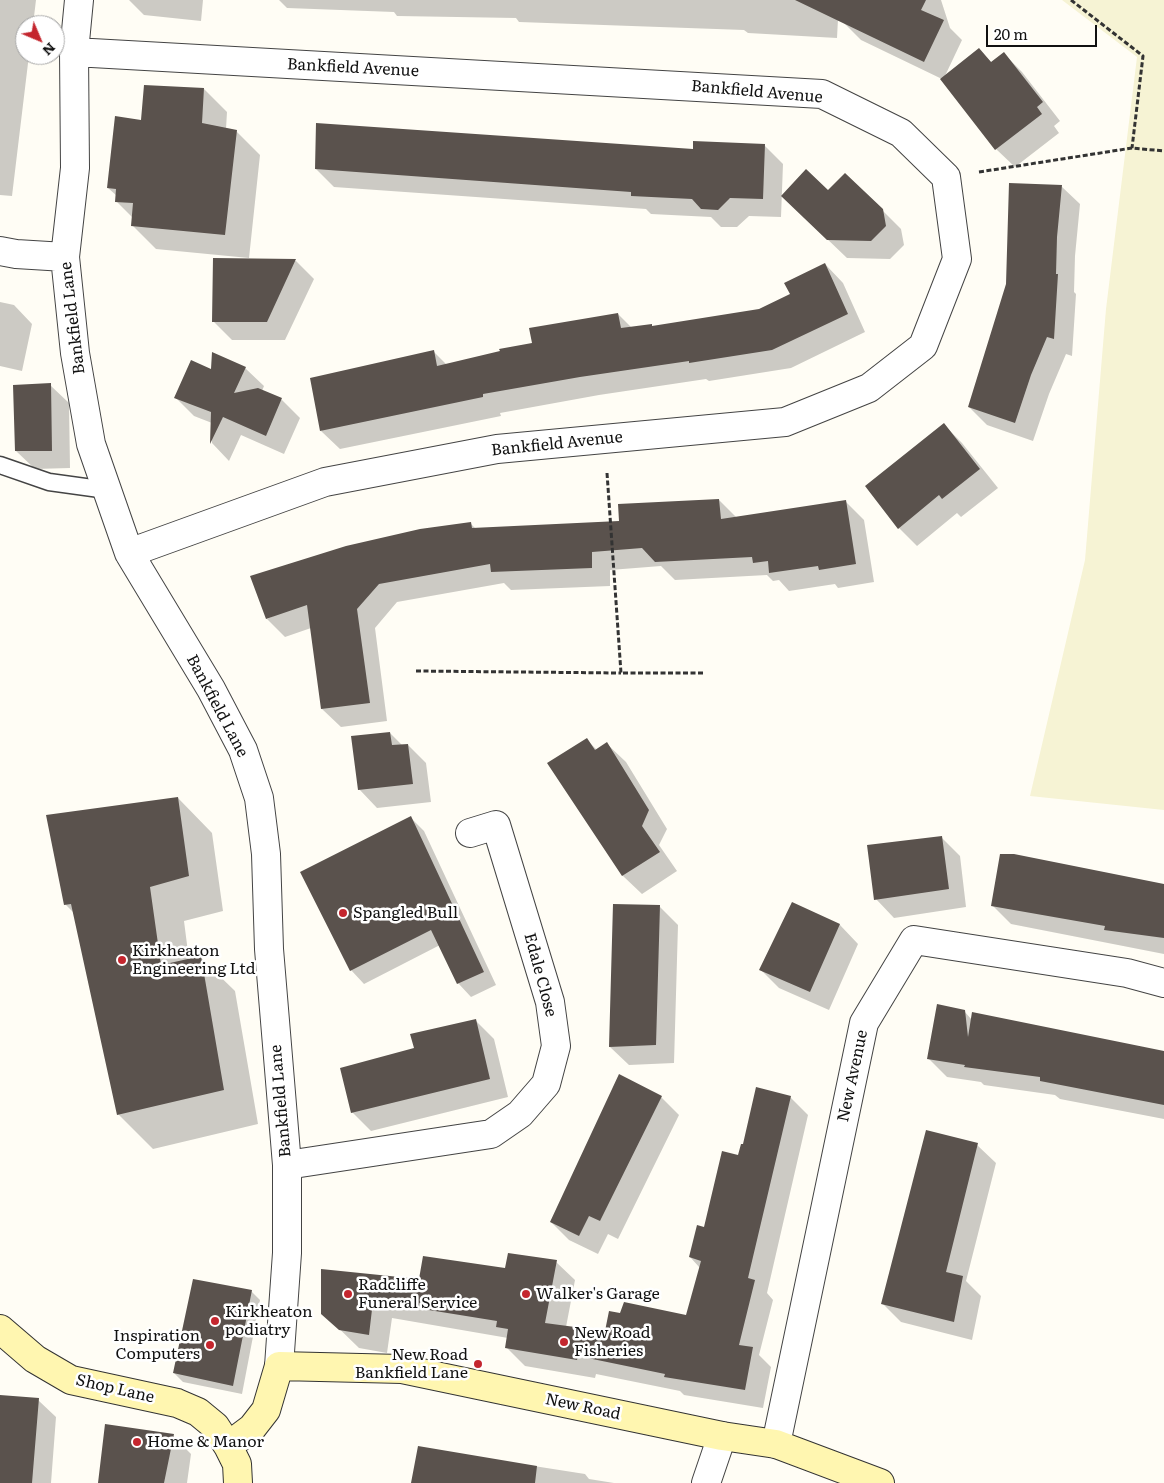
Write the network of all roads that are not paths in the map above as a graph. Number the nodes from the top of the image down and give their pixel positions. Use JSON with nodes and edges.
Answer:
{"nodes":[{"id":1,"x":79,"y":0,"type":"edge"},
{"id":2,"x":74,"y":52,"type":"junction"},
{"id":3,"x":0,"y":251,"type":"edge"},
{"id":4,"x":65,"y":257,"type":"junction"},
{"id":5,"x":0,"y":465,"type":"edge"},
{"id":6,"x":107,"y":490,"type":"junction"},
{"id":7,"x":129,"y":553,"type":"junction"},
{"id":8,"x":470,"y":833,"type":"dead end"},
{"id":9,"x":1164,"y":983,"type":"edge"},
{"id":10,"x":287,"y":1165,"type":"junction"},
{"id":11,"x":0,"y":1329,"type":"edge"},
{"id":12,"x":279,"y":1366,"type":"junction"},
{"id":13,"x":722,"y":1436,"type":"junction"},
{"id":14,"x":776,"y":1444,"type":"junction"},
{"id":15,"x":228,"y":1446,"type":"junction"},
{"id":16,"x":238,"y":1483,"type":"edge"},
{"id":17,"x":706,"y":1483,"type":"edge"},
{"id":18,"x":880,"y":1483,"type":"edge"}],
"edges":[{"from":1,"to":2,"type":"street","name":"Bankfield Lane"},
{"from":2,"to":4,"type":"street","name":"Bankfield Lane"},
{"from":2,"to":7,"type":"street","name":"Bankfield Avenue"},
{"from":3,"to":4,"type":"street"},
{"from":4,"to":6,"type":"street","name":"Bankfield Lane"},
{"from":5,"to":6,"type":"lane"},
{"from":6,"to":7,"type":"street","name":"Bankfield Lane"},
{"from":7,"to":10,"type":"street","name":"Bankfield Lane"},
{"from":8,"to":10,"type":"street","name":"Edale Close"},
{"from":9,"to":14,"type":"street","name":"New Avenue"},
{"from":10,"to":12,"type":"street","name":"Bankfield Lane"},
{"from":11,"to":15,"type":"street","name":"Shop Lane"},
{"from":12,"to":13,"type":"street","name":"New Road"},
{"from":12,"to":15,"type":"street","name":"Bankfield Lane"},
{"from":13,"to":14,"type":"street","name":"New Road"},
{"from":13,"to":17,"type":"street"},
{"from":14,"to":18,"type":"street","name":"New Road"},
{"from":15,"to":16,"type":"street","name":"Shop Lane"}]}
